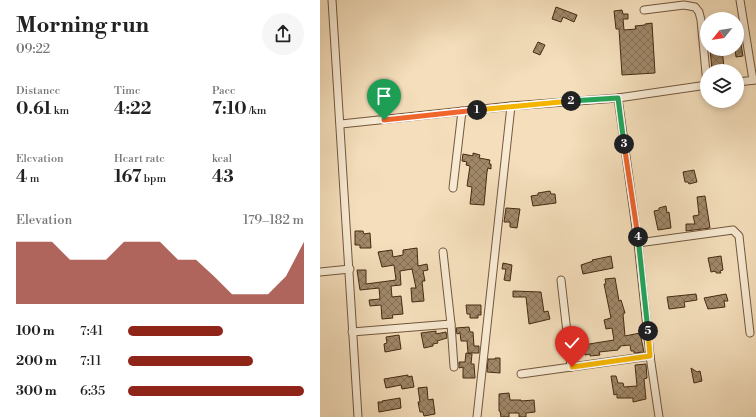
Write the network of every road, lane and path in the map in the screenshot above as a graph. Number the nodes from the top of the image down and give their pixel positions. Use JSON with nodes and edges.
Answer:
{"nodes":[{"id":1,"x":332,"y":0,"type":"edge"},
{"id":2,"x":698,"y":0,"type":"edge"},
{"id":3,"x":740,"y":0,"type":"edge"},
{"id":4,"x":644,"y":10,"type":"dead end"},
{"id":5,"x":698,"y":12,"type":"junction"},
{"id":6,"x":705,"y":64,"type":"edge"},
{"id":7,"x":754,"y":80,"type":"edge"},
{"id":8,"x":744,"y":81,"type":"edge"},
{"id":9,"x":700,"y":86,"type":"edge"},
{"id":10,"x":618,"y":98,"type":"junction"},
{"id":11,"x":511,"y":106,"type":"junction"},
{"id":12,"x":462,"y":111,"type":"junction"},
{"id":13,"x":341,"y":124,"type":"junction"},
{"id":14,"x":453,"y":188,"type":"dead end"},
{"id":15,"x":638,"y":243,"type":"junction"},
{"id":16,"x":443,"y":252,"type":"dead end"},
{"id":17,"x":350,"y":269,"type":"junction"},
{"id":18,"x":320,"y":272,"type":"edge"},
{"id":19,"x":561,"y":280,"type":"dead end"},
{"id":20,"x":451,"y":324,"type":"junction"},
{"id":21,"x":352,"y":332,"type":"junction"},
{"id":22,"x":750,"y":333,"type":"dead end"},
{"id":23,"x":650,"y":356,"type":"junction"},
{"id":24,"x":454,"y":367,"type":"dead end"},
{"id":25,"x":572,"y":367,"type":"junction"},
{"id":26,"x":521,"y":374,"type":"dead end"},
{"id":27,"x":358,"y":417,"type":"edge"},
{"id":28,"x":477,"y":417,"type":"edge"},
{"id":29,"x":659,"y":417,"type":"edge"}],
"edges":[{"from":1,"to":13,"type":"street"},
{"from":2,"to":5,"type":"street"},
{"from":3,"to":7,"type":"street"},
{"from":4,"to":5,"type":"street"},
{"from":5,"to":6,"type":"street"},
{"from":7,"to":8,"type":"street"},
{"from":9,"to":10,"type":"street"},
{"from":10,"to":11,"type":"street"},
{"from":10,"to":15,"type":"street"},
{"from":11,"to":12,"type":"street"},
{"from":11,"to":28,"type":"street"},
{"from":12,"to":13,"type":"street"},
{"from":12,"to":14,"type":"street"},
{"from":13,"to":17,"type":"street"},
{"from":15,"to":22,"type":"street"},
{"from":15,"to":23,"type":"street"},
{"from":16,"to":20,"type":"street"},
{"from":17,"to":18,"type":"street"},
{"from":17,"to":21,"type":"street"},
{"from":19,"to":25,"type":"street"},
{"from":20,"to":21,"type":"street"},
{"from":20,"to":24,"type":"street"},
{"from":21,"to":27,"type":"street"},
{"from":23,"to":25,"type":"street"},
{"from":23,"to":29,"type":"street"},
{"from":25,"to":26,"type":"street"}]}
